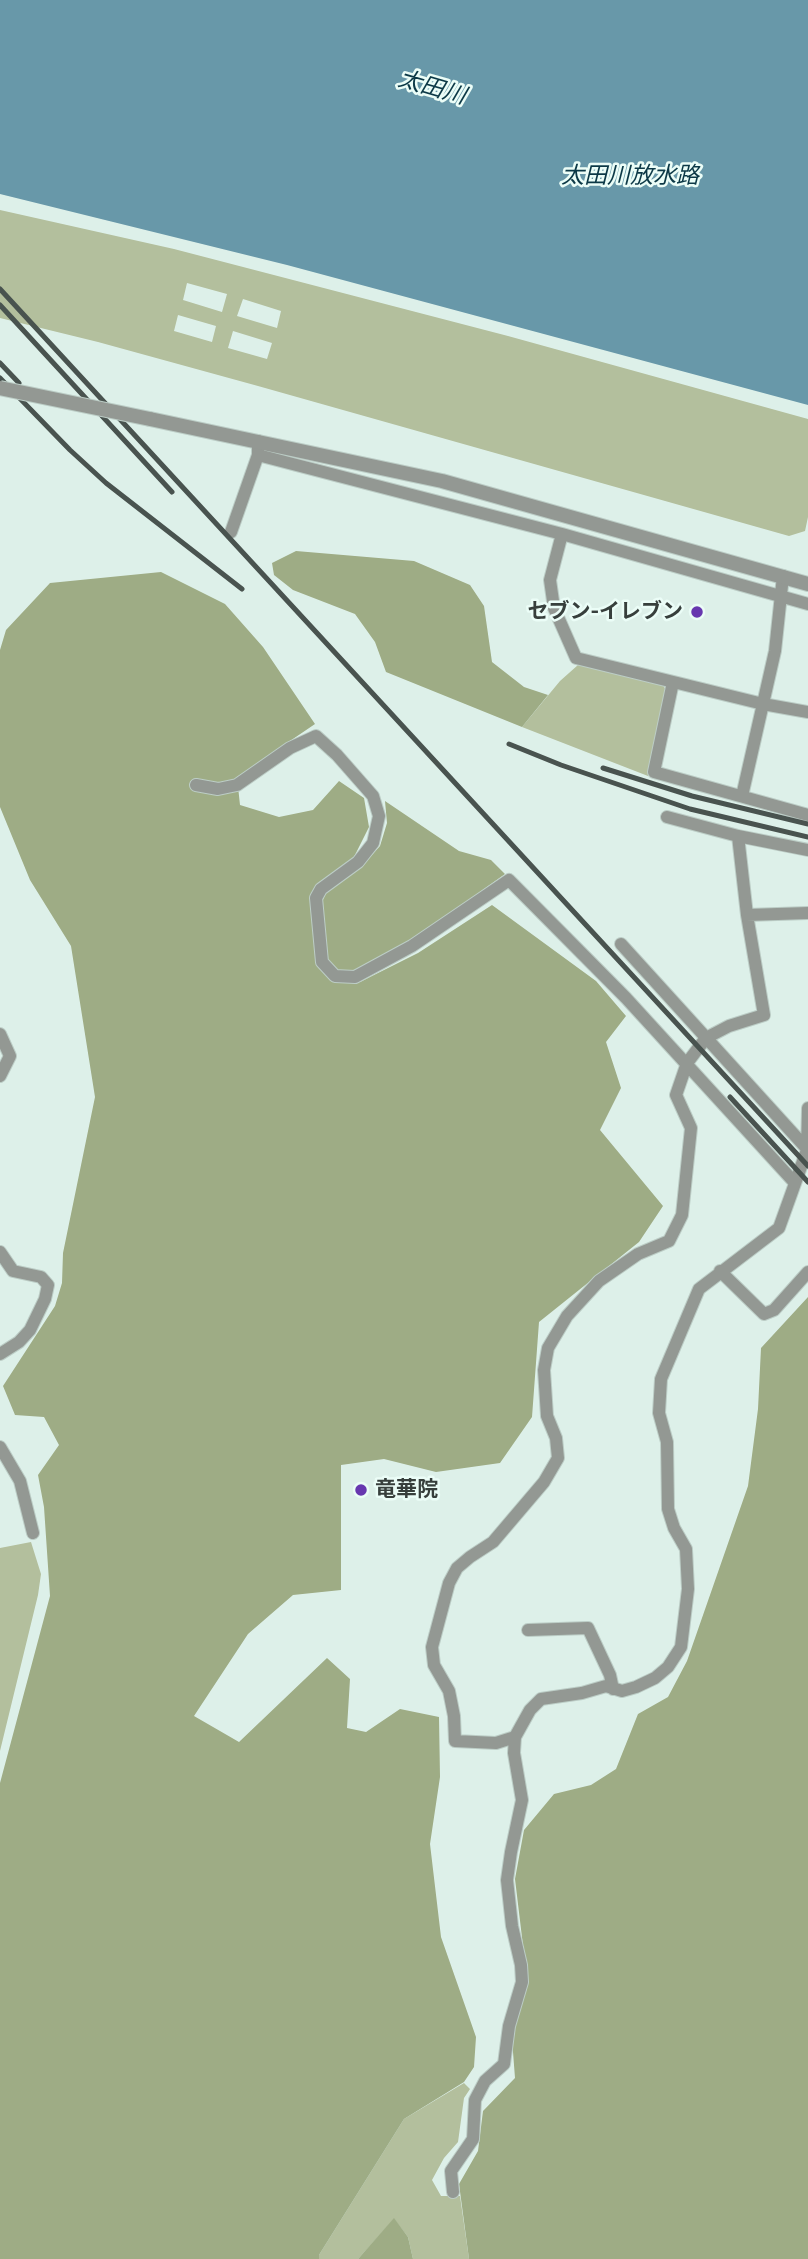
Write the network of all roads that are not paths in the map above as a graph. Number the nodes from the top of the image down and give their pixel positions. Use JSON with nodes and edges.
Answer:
{"nodes":[{"id":1,"x":0,"y":388,"type":"edge"},
{"id":2,"x":258,"y":448,"type":"junction"},
{"id":3,"x":231,"y":532,"type":"dead end"},
{"id":4,"x":562,"y":534,"type":"junction"},
{"id":5,"x":783,"y":576,"type":"junction"},
{"id":6,"x":808,"y":584,"type":"edge"},
{"id":7,"x":782,"y":596,"type":"junction"},
{"id":8,"x":808,"y":604,"type":"edge"},
{"id":9,"x":673,"y":682,"type":"junction"},
{"id":10,"x":763,"y":704,"type":"junction"},
{"id":11,"x":808,"y":712,"type":"edge"},
{"id":12,"x":196,"y":785,"type":"dead end"},
{"id":13,"x":741,"y":796,"type":"junction"},
{"id":14,"x":808,"y":815,"type":"edge"},
{"id":15,"x":667,"y":817,"type":"dead end"},
{"id":16,"x":738,"y":836,"type":"junction"},
{"id":17,"x":808,"y":850,"type":"edge"},
{"id":18,"x":808,"y":913,"type":"edge"},
{"id":19,"x":747,"y":915,"type":"junction"},
{"id":20,"x":621,"y":944,"type":"dead end"},
{"id":21,"x":0,"y":1034,"type":"edge"},
{"id":22,"x":706,"y":1038,"type":"junction"},
{"id":23,"x":687,"y":1063,"type":"junction"},
{"id":24,"x":0,"y":1076,"type":"edge"},
{"id":25,"x":808,"y":1108,"type":"edge"},
{"id":26,"x":807,"y":1150,"type":"edge"},
{"id":27,"x":795,"y":1183,"type":"junction"},
{"id":28,"x":0,"y":1252,"type":"edge"},
{"id":29,"x":720,"y":1272,"type":"junction"},
{"id":30,"x":808,"y":1272,"type":"edge"},
{"id":31,"x":0,"y":1354,"type":"edge"},
{"id":32,"x":0,"y":1447,"type":"edge"},
{"id":33,"x":33,"y":1533,"type":"dead end"},
{"id":34,"x":528,"y":1630,"type":"dead end"},
{"id":35,"x":613,"y":1689,"type":"junction"},
{"id":36,"x":514,"y":1737,"type":"junction"},
{"id":37,"x":453,"y":2192,"type":"dead end"}],
"edges":[{"from":1,"to":2,"type":"street","bridge":true},
{"from":2,"to":3,"type":"street"},
{"from":2,"to":4,"type":"street"},
{"from":2,"to":5,"type":"street"},
{"from":4,"to":7,"type":"street"},
{"from":4,"to":9,"type":"street"},
{"from":5,"to":6,"type":"street"},
{"from":5,"to":7,"type":"street"},
{"from":7,"to":8,"type":"street"},
{"from":7,"to":10,"type":"street"},
{"from":9,"to":10,"type":"street"},
{"from":9,"to":13,"type":"street"},
{"from":10,"to":11,"type":"street"},
{"from":10,"to":13,"type":"street"},
{"from":12,"to":23,"type":"street"},
{"from":13,"to":14,"type":"street"},
{"from":15,"to":16,"type":"street"},
{"from":16,"to":17,"type":"street"},
{"from":16,"to":19,"type":"street"},
{"from":18,"to":19,"type":"street"},
{"from":19,"to":22,"type":"street"},
{"from":20,"to":22,"type":"street"},
{"from":21,"to":24,"type":"street"},
{"from":22,"to":23,"type":"street"},
{"from":22,"to":26,"type":"street"},
{"from":23,"to":27,"type":"street"},
{"from":23,"to":36,"type":"street"},
{"from":25,"to":26,"type":"street"},
{"from":26,"to":27,"type":"street"},
{"from":27,"to":29,"type":"street"},
{"from":28,"to":31,"type":"street"},
{"from":29,"to":30,"type":"street"},
{"from":29,"to":35,"type":"street"},
{"from":32,"to":33,"type":"street"},
{"from":34,"to":35,"type":"street"},
{"from":35,"to":36,"type":"street"},
{"from":36,"to":37,"type":"street"}]}
